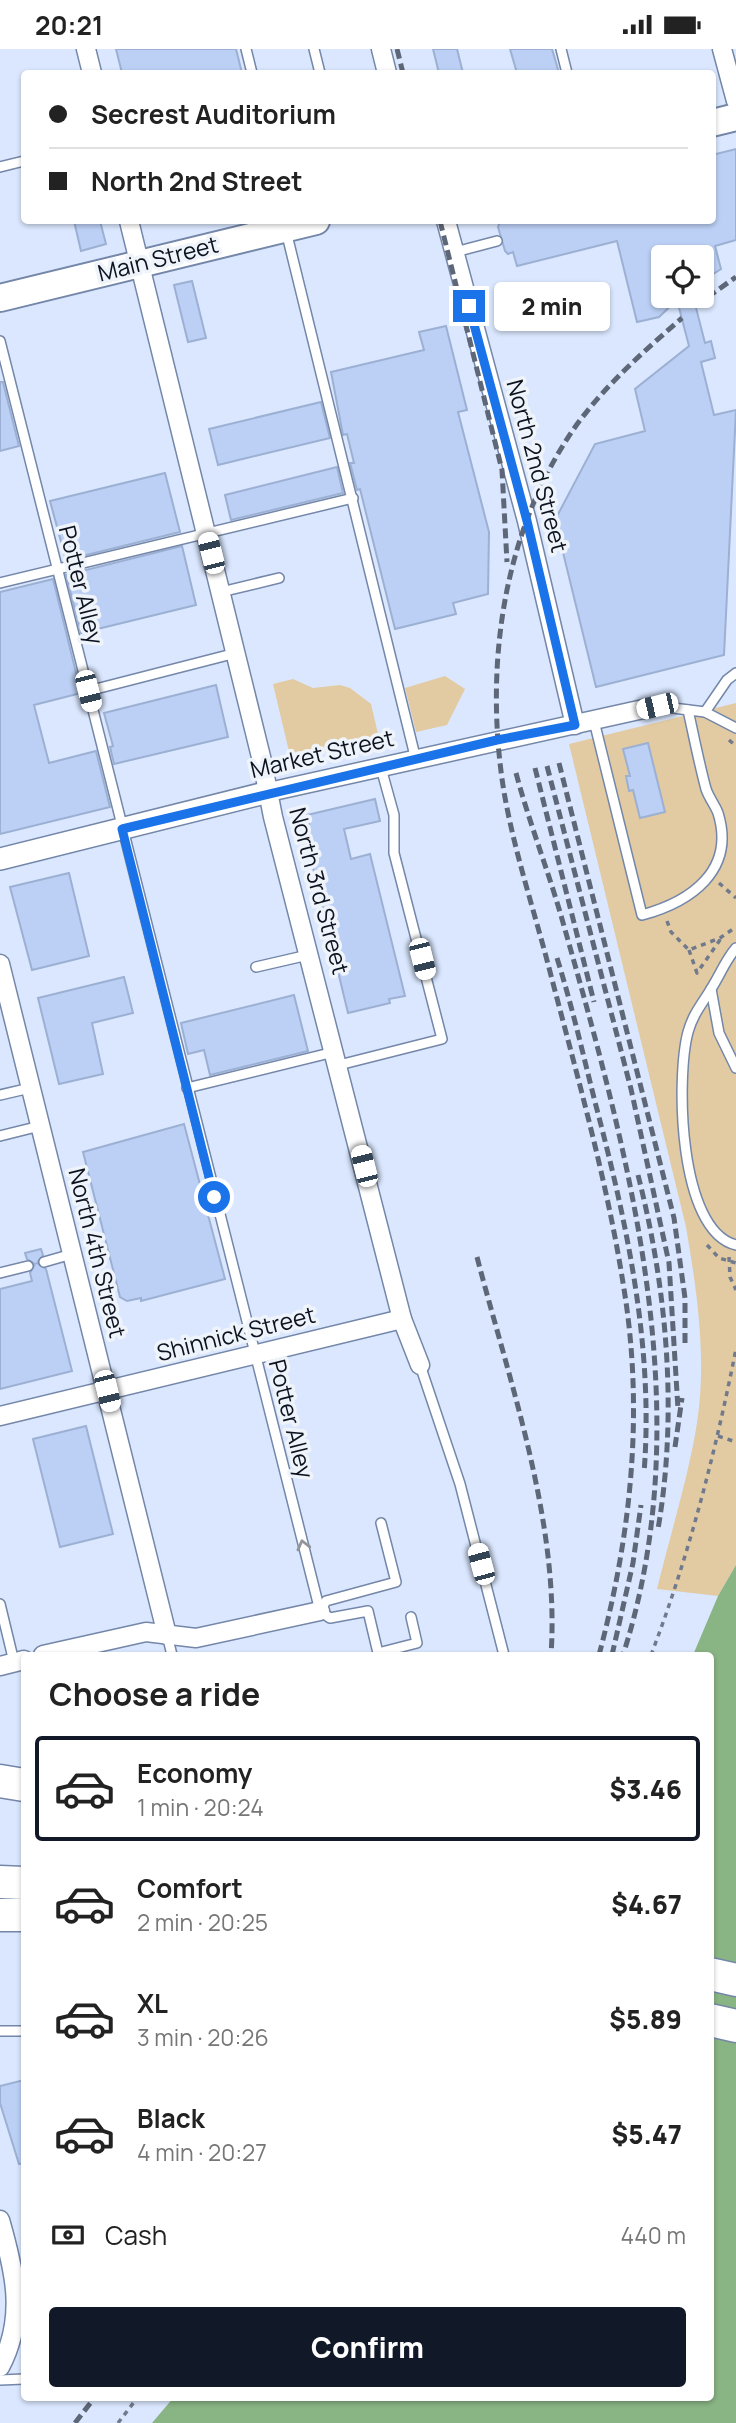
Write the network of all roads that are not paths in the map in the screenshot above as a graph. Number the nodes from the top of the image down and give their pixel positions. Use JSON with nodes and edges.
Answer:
{"nodes":[{"id":1,"x":86,"y":49,"type":"edge"},
{"id":2,"x":246,"y":49,"type":"edge"},
{"id":3,"x":314,"y":49,"type":"edge"},
{"id":4,"x":381,"y":49,"type":"edge"},
{"id":5,"x":561,"y":49,"type":"edge"},
{"id":6,"x":722,"y":49,"type":"edge"},
{"id":7,"x":91,"y":70,"type":"edge"},
{"id":8,"x":251,"y":70,"type":"edge"},
{"id":9,"x":319,"y":70,"type":"edge"},
{"id":10,"x":386,"y":70,"type":"edge"},
{"id":11,"x":566,"y":70,"type":"edge"},
{"id":12,"x":736,"y":101,"type":"edge"},
{"id":13,"x":736,"y":117,"type":"edge"},
{"id":14,"x":716,"y":122,"type":"edge"},
{"id":15,"x":21,"y":162,"type":"edge"},
{"id":16,"x":0,"y":167,"type":"edge"},
{"id":17,"x":131,"y":224,"type":"edge"},
{"id":18,"x":296,"y":224,"type":"edge"},
{"id":19,"x":447,"y":224,"type":"edge"},
{"id":20,"x":497,"y":241,"type":"dead end"},
{"id":21,"x":455,"y":252,"type":"junction"},
{"id":22,"x":140,"y":264,"type":"junction"},
{"id":23,"x":0,"y":298,"type":"edge"},
{"id":24,"x":0,"y":341,"type":"edge"},
{"id":25,"x":353,"y":498,"type":"junction"},
{"id":26,"x":206,"y":534,"type":"junction"},
{"id":27,"x":57,"y":569,"type":"junction"},
{"id":28,"x":279,"y":578,"type":"dead end"},
{"id":29,"x":0,"y":583,"type":"edge"},
{"id":30,"x":221,"y":592,"type":"junction"},
{"id":31,"x":236,"y":653,"type":"junction"},
{"id":32,"x":736,"y":673,"type":"edge"},
{"id":33,"x":88,"y":691,"type":"junction"},
{"id":34,"x":657,"y":706,"type":"joint"},
{"id":35,"x":688,"y":710,"type":"junction"},
{"id":36,"x":705,"y":712,"type":"junction"},
{"id":37,"x":594,"y":721,"type":"junction"},
{"id":38,"x":575,"y":725,"type":"junction"},
{"id":39,"x":736,"y":728,"type":"edge"},
{"id":40,"x":416,"y":760,"type":"junction"},
{"id":41,"x":381,"y":768,"type":"junction"},
{"id":42,"x":269,"y":792,"type":"junction"},
{"id":43,"x":122,"y":829,"type":"junction"},
{"id":44,"x":0,"y":859,"type":"edge"},
{"id":45,"x":736,"y":948,"type":"edge"},
{"id":46,"x":310,"y":954,"type":"junction"},
{"id":47,"x":0,"y":964,"type":"edge"},
{"id":48,"x":256,"y":967,"type":"dead end"},
{"id":49,"x":711,"y":989,"type":"junction"},
{"id":50,"x":337,"y":1058,"type":"junction"},
{"id":51,"x":736,"y":1068,"type":"edge"},
{"id":52,"x":30,"y":1087,"type":"junction"},
{"id":53,"x":187,"y":1089,"type":"junction"},
{"id":54,"x":0,"y":1095,"type":"edge"},
{"id":55,"x":40,"y":1126,"type":"junction"},
{"id":56,"x":0,"y":1136,"type":"edge"},
{"id":57,"x":734,"y":1245,"type":"edge"},
{"id":58,"x":72,"y":1254,"type":"junction"},
{"id":59,"x":44,"y":1262,"type":"dead end"},
{"id":60,"x":28,"y":1266,"type":"dead end"},
{"id":61,"x":0,"y":1273,"type":"edge"},
{"id":62,"x":402,"y":1319,"type":"junction"},
{"id":63,"x":254,"y":1355,"type":"junction"},
{"id":64,"x":420,"y":1365,"type":"joint"},
{"id":65,"x":107,"y":1391,"type":"junction"},
{"id":66,"x":0,"y":1416,"type":"edge"},
{"id":67,"x":381,"y":1523,"type":"dead end"},
{"id":68,"x":0,"y":1604,"type":"edge"},
{"id":69,"x":320,"y":1611,"type":"junction"},
{"id":70,"x":411,"y":1617,"type":"dead end"},
{"id":71,"x":167,"y":1635,"type":"junction"},
{"id":72,"x":57,"y":1652,"type":"edge"},
{"id":73,"x":171,"y":1652,"type":"edge"},
{"id":74,"x":378,"y":1652,"type":"edge"},
{"id":75,"x":382,"y":1652,"type":"edge"},
{"id":76,"x":503,"y":1652,"type":"edge"},
{"id":77,"x":13,"y":1663,"type":"edge"},
{"id":78,"x":0,"y":1781,"type":"edge"},
{"id":79,"x":21,"y":1784,"type":"edge"},
{"id":80,"x":0,"y":1882,"type":"edge"},
{"id":81,"x":21,"y":1883,"type":"edge"},
{"id":82,"x":0,"y":1915,"type":"edge"},
{"id":83,"x":21,"y":1915,"type":"edge"},
{"id":84,"x":714,"y":1974,"type":"edge"},
{"id":85,"x":736,"y":1980,"type":"edge"},
{"id":86,"x":714,"y":2020,"type":"edge"},
{"id":87,"x":736,"y":2026,"type":"edge"},
{"id":88,"x":0,"y":2031,"type":"edge"},
{"id":89,"x":21,"y":2031,"type":"edge"},
{"id":90,"x":0,"y":2220,"type":"edge"},
{"id":91,"x":0,"y":2367,"type":"edge"},
{"id":92,"x":21,"y":2379,"type":"edge"},
{"id":93,"x":0,"y":2380,"type":"edge"}],
"edges":[{"from":1,"to":7,"type":"street"},
{"from":2,"to":8,"type":"lane"},
{"from":3,"to":9,"type":"lane"},
{"from":4,"to":10,"type":"street"},
{"from":5,"to":11,"type":"lane"},
{"from":6,"to":12,"type":"street"},
{"from":13,"to":14,"type":"main road"},
{"from":15,"to":16,"type":"lane"},
{"from":17,"to":22,"type":"street","name":"North 3rd Street"},
{"from":18,"to":22,"type":"main road","name":"Main Street"},
{"from":18,"to":25,"type":"lane"},
{"from":19,"to":21,"type":"street","name":"North 2nd Street"},
{"from":20,"to":21,"type":"lane"},
{"from":21,"to":38,"type":"street","name":"North 2nd Street"},
{"from":22,"to":23,"type":"main road","name":"Main Street"},
{"from":22,"to":26,"type":"street","name":"North 3rd Street"},
{"from":24,"to":27,"type":"lane","name":"Potter Alley"},
{"from":25,"to":26,"type":"lane"},
{"from":25,"to":40,"type":"lane"},
{"from":26,"to":27,"type":"lane"},
{"from":26,"to":30,"type":"street","name":"North 3rd Street"},
{"from":27,"to":29,"type":"lane"},
{"from":27,"to":33,"type":"lane","name":"Potter Alley"},
{"from":28,"to":30,"type":"lane"},
{"from":30,"to":31,"type":"street","name":"North 3rd Street"},
{"from":31,"to":33,"type":"lane"},
{"from":31,"to":42,"type":"street","name":"North 3rd Street"},
{"from":32,"to":36,"type":"lane"},
{"from":33,"to":43,"type":"lane","name":"Potter Alley"},
{"from":34,"to":35,"type":"lane"},
{"from":34,"to":37,"type":"street","name":"Market Street"},
{"from":35,"to":36,"type":"lane"},
{"from":35,"to":37,"type":"lane"},
{"from":36,"to":39,"type":"lane"},
{"from":37,"to":38,"type":"street","name":"Market Street"},
{"from":38,"to":40,"type":"street","name":"Market Street"},
{"from":40,"to":41,"type":"street","name":"Market Street"},
{"from":41,"to":42,"type":"street","name":"Market Street"},
{"from":41,"to":50,"type":"lane"},
{"from":42,"to":43,"type":"street","name":"Market Street"},
{"from":42,"to":46,"type":"street","name":"North 3rd Street"},
{"from":43,"to":44,"type":"street","name":"Market Street"},
{"from":43,"to":53,"type":"lane","name":"Potter Alley"},
{"from":45,"to":49,"type":"lane"},
{"from":46,"to":48,"type":"lane"},
{"from":46,"to":50,"type":"street","name":"North 3rd Street"},
{"from":47,"to":52,"type":"street","name":"North 4th Street"},
{"from":49,"to":51,"type":"lane"},
{"from":49,"to":57,"type":"lane"},
{"from":50,"to":53,"type":"lane"},
{"from":50,"to":62,"type":"street","name":"North 3rd Street"},
{"from":52,"to":54,"type":"lane"},
{"from":52,"to":55,"type":"street","name":"North 4th Street"},
{"from":53,"to":63,"type":"lane","name":"Potter Alley"},
{"from":55,"to":56,"type":"lane"},
{"from":55,"to":58,"type":"street","name":"North 4th Street"},
{"from":58,"to":59,"type":"lane"},
{"from":58,"to":65,"type":"street","name":"North 4th Street"},
{"from":60,"to":61,"type":"lane"},
{"from":62,"to":63,"type":"street","name":"Shinnick Street"},
{"from":62,"to":64,"type":"street","name":"North 3rd Street"},
{"from":63,"to":65,"type":"street","name":"Shinnick Street"},
{"from":69,"to":63,"type":"lane","name":"Potter Alley","one_way":true},
{"from":64,"to":76,"type":"lane"},
{"from":65,"to":66,"type":"street","name":"Shinnick Street"},
{"from":65,"to":71,"type":"street","name":"North 4th Street"},
{"from":67,"to":69,"type":"lane"},
{"from":68,"to":77,"type":"lane"},
{"from":69,"to":71,"type":"street"},
{"from":69,"to":74,"type":"lane"},
{"from":70,"to":75,"type":"lane"},
{"from":71,"to":72,"type":"street"},
{"from":71,"to":73,"type":"lane"},
{"from":78,"to":79,"type":"highway"},
{"from":80,"to":81,"type":"highway"},
{"from":82,"to":83,"type":"highway"},
{"from":84,"to":85,"type":"highway"},
{"from":86,"to":87,"type":"highway"},
{"from":88,"to":89,"type":"lane"},
{"from":90,"to":91,"type":"street"},
{"from":92,"to":93,"type":"lane"}]}
